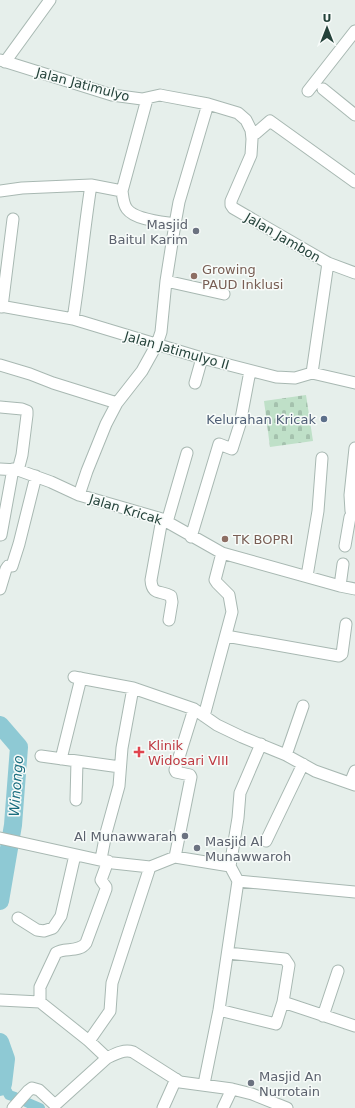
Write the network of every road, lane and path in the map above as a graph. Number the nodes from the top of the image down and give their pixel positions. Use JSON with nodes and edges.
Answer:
{"nodes":[{"id":1,"x":50,"y":0,"type":"edge"},
{"id":2,"x":355,"y":31,"type":"edge"},
{"id":3,"x":3,"y":61,"type":"edge"},
{"id":4,"x":147,"y":99,"type":"junction"},
{"id":5,"x":208,"y":104,"type":"junction"},
{"id":6,"x":355,"y":115,"type":"edge"},
{"id":7,"x":252,"y":134,"type":"junction"},
{"id":8,"x":355,"y":182,"type":"edge"},
{"id":9,"x":90,"y":185,"type":"junction"},
{"id":10,"x":0,"y":191,"type":"edge"},
{"id":11,"x":122,"y":191,"type":"junction"},
{"id":12,"x":13,"y":219,"type":"dead end"},
{"id":13,"x":176,"y":224,"type":"junction"},
{"id":14,"x":328,"y":263,"type":"junction"},
{"id":15,"x":355,"y":273,"type":"edge"},
{"id":16,"x":166,"y":281,"type":"junction"},
{"id":17,"x":224,"y":294,"type":"dead end"},
{"id":18,"x":1,"y":307,"type":"edge"},
{"id":19,"x":73,"y":320,"type":"junction"},
{"id":20,"x":157,"y":344,"type":"junction"},
{"id":21,"x":202,"y":358,"type":"junction"},
{"id":22,"x":0,"y":365,"type":"edge"},
{"id":23,"x":250,"y":371,"type":"junction"},
{"id":24,"x":312,"y":374,"type":"junction"},
{"id":25,"x":195,"y":383,"type":"dead end"},
{"id":26,"x":355,"y":383,"type":"edge"},
{"id":27,"x":117,"y":403,"type":"junction"},
{"id":28,"x":0,"y":407,"type":"edge"},
{"id":29,"x":355,"y":448,"type":"edge"},
{"id":30,"x":187,"y":453,"type":"dead end"},
{"id":31,"x":322,"y":458,"type":"dead end"},
{"id":32,"x":0,"y":469,"type":"edge"},
{"id":33,"x":15,"y":469,"type":"junction"},
{"id":34,"x":36,"y":476,"type":"junction"},
{"id":35,"x":79,"y":495,"type":"junction"},
{"id":36,"x":164,"y":520,"type":"junction"},
{"id":37,"x":1,"y":535,"type":"dead end"},
{"id":38,"x":192,"y":536,"type":"junction"},
{"id":39,"x":222,"y":553,"type":"junction"},
{"id":40,"x":307,"y":576,"type":"junction"},
{"id":41,"x":340,"y":586,"type":"junction"},
{"id":42,"x":0,"y":589,"type":"edge"},
{"id":43,"x":355,"y":589,"type":"edge"},
{"id":44,"x":169,"y":620,"type":"dead end"},
{"id":45,"x":346,"y":624,"type":"dead end"},
{"id":46,"x":226,"y":636,"type":"junction"},
{"id":47,"x":133,"y":688,"type":"junction"},
{"id":48,"x":303,"y":706,"type":"dead end"},
{"id":49,"x":194,"y":709,"type":"junction"},
{"id":50,"x":204,"y":716,"type":"junction"},
{"id":51,"x":261,"y":744,"type":"junction"},
{"id":52,"x":286,"y":755,"type":"junction"},
{"id":53,"x":41,"y":756,"type":"dead end"},
{"id":54,"x":61,"y":759,"type":"junction"},
{"id":55,"x":77,"y":761,"type":"junction"},
{"id":56,"x":303,"y":764,"type":"junction"},
{"id":57,"x":120,"y":767,"type":"junction"},
{"id":58,"x":355,"y":771,"type":"edge"},
{"id":59,"x":352,"y":784,"type":"edge"},
{"id":60,"x":76,"y":800,"type":"dead end"},
{"id":61,"x":0,"y":838,"type":"edge"},
{"id":62,"x":266,"y":841,"type":"dead end"},
{"id":63,"x":75,"y":855,"type":"junction"},
{"id":64,"x":175,"y":857,"type":"junction"},
{"id":65,"x":104,"y":860,"type":"junction"},
{"id":66,"x":230,"y":866,"type":"junction"},
{"id":67,"x":150,"y":867,"type":"junction"},
{"id":68,"x":238,"y":881,"type":"junction"},
{"id":69,"x":355,"y":892,"type":"edge"},
{"id":70,"x":18,"y":918,"type":"dead end"},
{"id":71,"x":228,"y":953,"type":"junction"},
{"id":72,"x":338,"y":971,"type":"dead end"},
{"id":73,"x":0,"y":1000,"type":"edge"},
{"id":74,"x":40,"y":1002,"type":"junction"},
{"id":75,"x":283,"y":1002,"type":"junction"},
{"id":76,"x":219,"y":1010,"type":"junction"},
{"id":77,"x":323,"y":1016,"type":"junction"},
{"id":78,"x":355,"y":1026,"type":"edge"},
{"id":79,"x":89,"y":1041,"type":"junction"},
{"id":80,"x":107,"y":1058,"type":"junction"},
{"id":81,"x":176,"y":1079,"type":"junction"},
{"id":82,"x":204,"y":1084,"type":"junction"},
{"id":83,"x":232,"y":1089,"type":"junction"},
{"id":84,"x":13,"y":1108,"type":"edge"},
{"id":85,"x":163,"y":1108,"type":"edge"},
{"id":86,"x":222,"y":1108,"type":"edge"},
{"id":87,"x":286,"y":1108,"type":"edge"}],
"edges":[{"from":1,"to":3,"type":"street"},
{"from":2,"to":6,"type":"street"},
{"from":3,"to":4,"type":"street","name":"Jalan Jatimulyo"},
{"from":4,"to":5,"type":"street","name":"Jalan Jatimulyo"},
{"from":4,"to":11,"type":"street"},
{"from":5,"to":7,"type":"street","name":"Jalan Jatimulyo"},
{"from":5,"to":13,"type":"street","name":"Jalan Kricak"},
{"from":7,"to":8,"type":"street"},
{"from":7,"to":14,"type":"street","name":"Jalan Jambon"},
{"from":9,"to":10,"type":"street"},
{"from":9,"to":11,"type":"street"},
{"from":9,"to":19,"type":"street"},
{"from":11,"to":13,"type":"street"},
{"from":12,"to":18,"type":"street"},
{"from":13,"to":16,"type":"street","name":"Jalan Kricak"},
{"from":14,"to":15,"type":"street"},
{"from":14,"to":24,"type":"street","name":"Jalan Jambon"},
{"from":16,"to":17,"type":"street"},
{"from":16,"to":20,"type":"street","name":"Jalan Kricak"},
{"from":18,"to":19,"type":"street","name":"Jalan Jatimulyo II"},
{"from":19,"to":20,"type":"street","name":"Jalan Jatimulyo II"},
{"from":20,"to":21,"type":"street","name":"Jalan Jatimulyo II"},
{"from":20,"to":27,"type":"street","name":"Jalan Kricak"},
{"from":21,"to":23,"type":"street","name":"Jalan Jatimulyo II"},
{"from":21,"to":25,"type":"street"},
{"from":22,"to":27,"type":"street"},
{"from":23,"to":24,"type":"street","name":"Jalan Jatimulyo II"},
{"from":23,"to":38,"type":"street"},
{"from":24,"to":26,"type":"street","name":"Jalan Jatimulyo II"},
{"from":27,"to":35,"type":"street","name":"Jalan Kricak"},
{"from":28,"to":33,"type":"street"},
{"from":29,"to":41,"type":"street"},
{"from":30,"to":36,"type":"street"},
{"from":31,"to":40,"type":"street"},
{"from":32,"to":33,"type":"street"},
{"from":33,"to":34,"type":"street"},
{"from":33,"to":37,"type":"street"},
{"from":34,"to":35,"type":"street"},
{"from":34,"to":42,"type":"street"},
{"from":35,"to":36,"type":"street","name":"Jalan Kricak"},
{"from":36,"to":38,"type":"street","name":"Jalan Kricak"},
{"from":36,"to":44,"type":"street"},
{"from":38,"to":39,"type":"street","name":"Jalan Kricak"},
{"from":39,"to":40,"type":"street","name":"Jalan Kricak"},
{"from":39,"to":46,"type":"street"},
{"from":40,"to":41,"type":"street","name":"Jalan Kricak"},
{"from":41,"to":43,"type":"street","name":"Jalan Kricak"},
{"from":45,"to":46,"type":"street"},
{"from":46,"to":50,"type":"street"},
{"from":47,"to":49,"type":"street"},
{"from":47,"to":54,"type":"street"},
{"from":47,"to":57,"type":"street"},
{"from":48,"to":52,"type":"street"},
{"from":49,"to":50,"type":"street"},
{"from":49,"to":64,"type":"street"},
{"from":50,"to":51,"type":"street"},
{"from":51,"to":52,"type":"street"},
{"from":51,"to":66,"type":"street"},
{"from":52,"to":56,"type":"street"},
{"from":53,"to":54,"type":"street"},
{"from":54,"to":55,"type":"street"},
{"from":55,"to":57,"type":"street"},
{"from":55,"to":60,"type":"street"},
{"from":56,"to":59,"type":"street"},
{"from":56,"to":62,"type":"street"},
{"from":57,"to":65,"type":"street"},
{"from":58,"to":59,"type":"street"},
{"from":61,"to":63,"type":"street"},
{"from":63,"to":65,"type":"street"},
{"from":63,"to":70,"type":"street"},
{"from":64,"to":66,"type":"street"},
{"from":64,"to":67,"type":"street"},
{"from":65,"to":67,"type":"street"},
{"from":65,"to":74,"type":"street"},
{"from":66,"to":68,"type":"street"},
{"from":67,"to":79,"type":"street"},
{"from":68,"to":69,"type":"street"},
{"from":68,"to":71,"type":"street"},
{"from":71,"to":75,"type":"street"},
{"from":71,"to":76,"type":"street"},
{"from":72,"to":77,"type":"street"},
{"from":73,"to":74,"type":"street"},
{"from":74,"to":79,"type":"street"},
{"from":75,"to":76,"type":"street"},
{"from":75,"to":77,"type":"street"},
{"from":76,"to":82,"type":"street"},
{"from":77,"to":78,"type":"street"},
{"from":79,"to":80,"type":"street"},
{"from":80,"to":81,"type":"street"},
{"from":80,"to":84,"type":"street"},
{"from":81,"to":82,"type":"street"},
{"from":81,"to":85,"type":"street"},
{"from":82,"to":83,"type":"street"},
{"from":83,"to":86,"type":"street"},
{"from":83,"to":87,"type":"street"}]}
